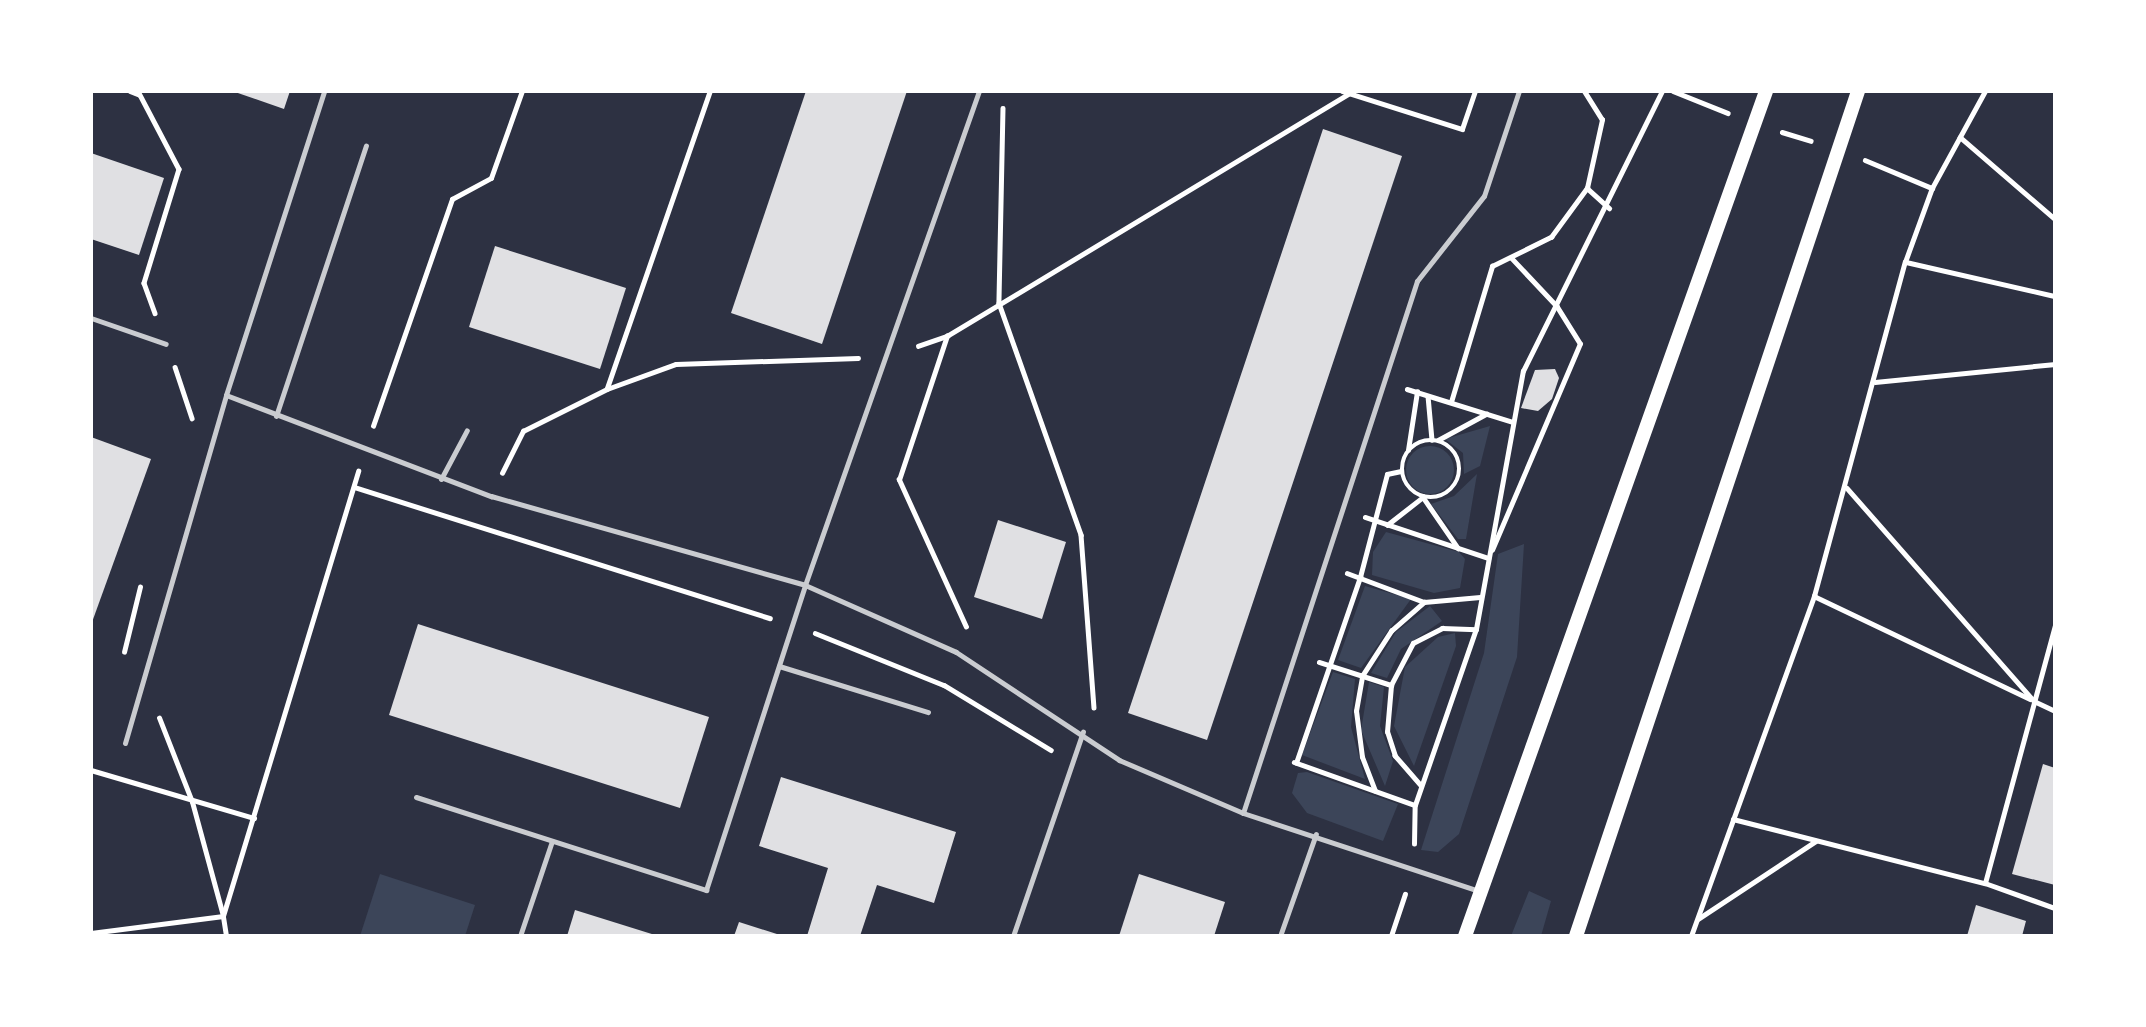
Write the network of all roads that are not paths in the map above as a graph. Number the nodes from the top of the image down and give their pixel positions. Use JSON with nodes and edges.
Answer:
{"nodes":[{"id":1,"x":324,"y":91,"type":"edge"},
{"id":2,"x":979,"y":91,"type":"edge"},
{"id":3,"x":1519,"y":91,"type":"edge"},
{"id":4,"x":1766,"y":91,"type":"edge"},
{"id":5,"x":1858,"y":91,"type":"edge"},
{"id":6,"x":366,"y":146,"type":"dead end"},
{"id":7,"x":91,"y":318,"type":"edge"},
{"id":8,"x":166,"y":344,"type":"road end"},
{"id":9,"x":226,"y":395,"type":"junction"},
{"id":10,"x":276,"y":416,"type":"junction"},
{"id":11,"x":467,"y":430,"type":"dead end"},
{"id":12,"x":441,"y":480,"type":"junction"},
{"id":13,"x":805,"y":585,"type":"junction"},
{"id":14,"x":779,"y":667,"type":"junction"},
{"id":15,"x":928,"y":712,"type":"dead end"},
{"id":16,"x":1083,"y":732,"type":"junction"},
{"id":17,"x":125,"y":743,"type":"dead end"},
{"id":18,"x":416,"y":797,"type":"dead end"},
{"id":19,"x":1243,"y":813,"type":"junction"},
{"id":20,"x":1316,"y":834,"type":"junction"},
{"id":21,"x":552,"y":841,"type":"junction"},
{"id":22,"x":1480,"y":891,"type":"junction"},
{"id":23,"x":520,"y":936,"type":"edge"},
{"id":24,"x":1013,"y":936,"type":"edge"},
{"id":25,"x":1280,"y":936,"type":"edge"},
{"id":26,"x":1465,"y":936,"type":"edge"},
{"id":27,"x":1576,"y":936,"type":"edge"}],
"edges":[{"from":1,"to":9,"type":"lane"},
{"from":2,"to":13,"type":"lane"},
{"from":3,"to":19,"type":"lane"},
{"from":4,"to":22,"type":"main road"},
{"from":5,"to":27,"type":"main road"},
{"from":6,"to":10,"type":"lane"},
{"from":7,"to":8,"type":"lane"},
{"from":9,"to":10,"type":"lane"},
{"from":9,"to":17,"type":"lane"},
{"from":10,"to":12,"type":"lane"},
{"from":11,"to":12,"type":"lane"},
{"from":12,"to":13,"type":"lane"},
{"from":13,"to":14,"type":"lane"},
{"from":13,"to":16,"type":"lane"},
{"from":14,"to":15,"type":"lane"},
{"from":14,"to":21,"type":"lane"},
{"from":16,"to":19,"type":"lane"},
{"from":16,"to":24,"type":"lane"},
{"from":18,"to":21,"type":"lane"},
{"from":19,"to":20,"type":"lane"},
{"from":20,"to":22,"type":"lane"},
{"from":20,"to":25,"type":"lane"},
{"from":21,"to":23,"type":"lane"},
{"from":22,"to":26,"type":"main road"}]}
